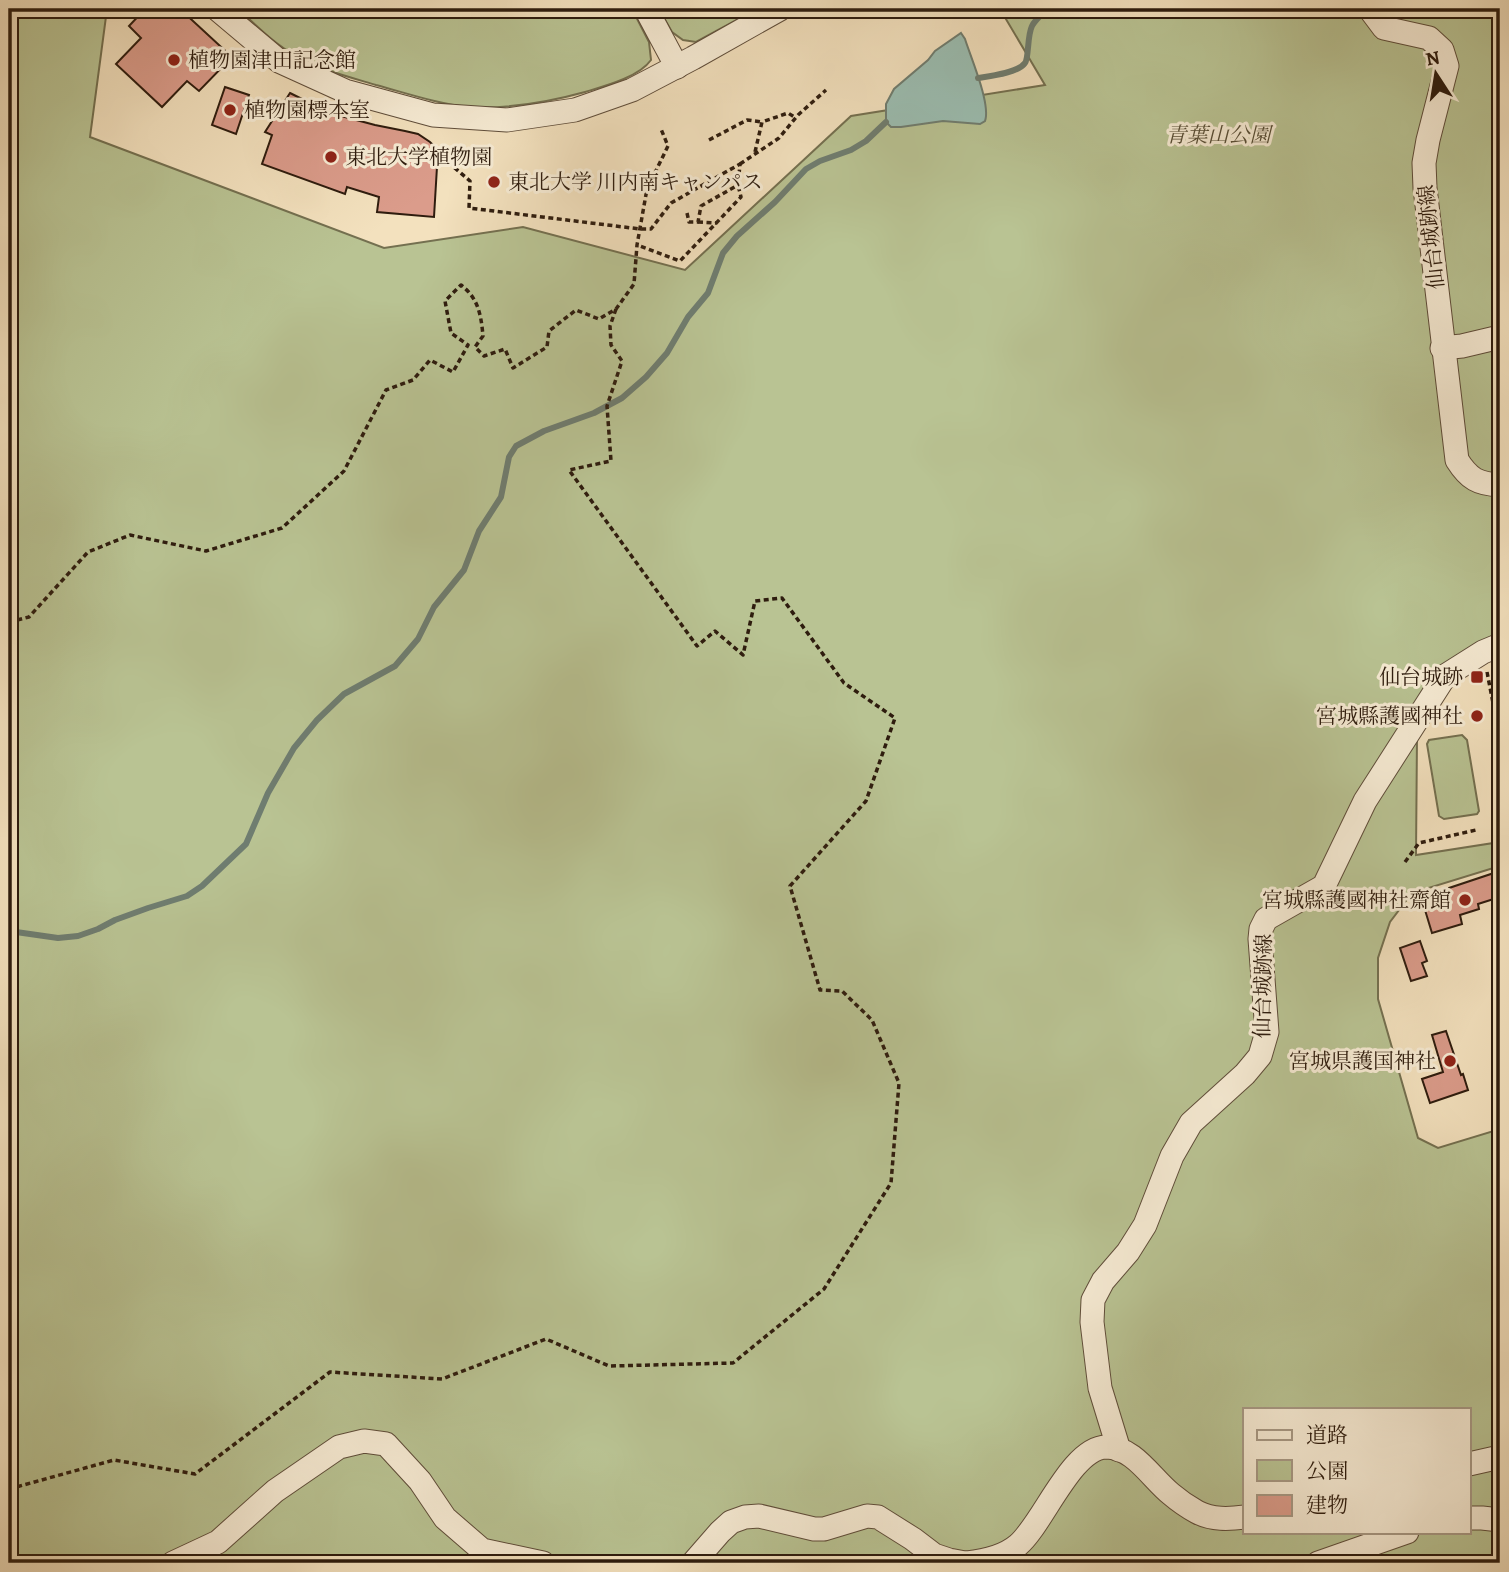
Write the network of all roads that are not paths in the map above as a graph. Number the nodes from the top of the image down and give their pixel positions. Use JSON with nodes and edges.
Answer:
{"nodes":[{"id":1,"x":217,"y":9,"type":"edge"},
{"id":2,"x":646,"y":9,"type":"edge"},
{"id":3,"x":779,"y":9,"type":"edge"},
{"id":4,"x":1372,"y":9,"type":"edge"},
{"id":5,"x":677,"y":67,"type":"junction"},
{"id":6,"x":1500,"y":337,"type":"edge"},
{"id":7,"x":1442,"y":348,"type":"junction"},
{"id":8,"x":1500,"y":485,"type":"edge"},
{"id":9,"x":1491,"y":649,"type":"edge"},
{"id":10,"x":1119,"y":1450,"type":"junction"},
{"id":11,"x":1500,"y":1457,"type":"edge"},
{"id":12,"x":1470,"y":1464,"type":"edge"},
{"id":13,"x":1243,"y":1517,"type":"edge"},
{"id":14,"x":1470,"y":1518,"type":"edge"},
{"id":15,"x":1500,"y":1520,"type":"edge"},
{"id":16,"x":1401,"y":1534,"type":"edge"},
{"id":17,"x":173,"y":1563,"type":"edge"},
{"id":18,"x":543,"y":1563,"type":"edge"},
{"id":19,"x":693,"y":1563,"type":"edge"},
{"id":20,"x":966,"y":1563,"type":"edge"},
{"id":21,"x":1318,"y":1563,"type":"edge"}],
"edges":[{"from":1,"to":5,"type":"street"},
{"from":2,"to":5,"type":"street"},
{"from":3,"to":5,"type":"street"},
{"from":4,"to":7,"type":"street","name":"仙台城跡線"},
{"from":6,"to":7,"type":"street"},
{"from":7,"to":8,"type":"street","name":"仙台城跡線"},
{"from":9,"to":10,"type":"street","name":"仙台城跡線"},
{"from":10,"to":13,"type":"street"},
{"from":10,"to":20,"type":"street"},
{"from":11,"to":12,"type":"street"},
{"from":14,"to":15,"type":"street"},
{"from":16,"to":21,"type":"street"},
{"from":17,"to":18,"type":"street"},
{"from":19,"to":20,"type":"street"}]}
